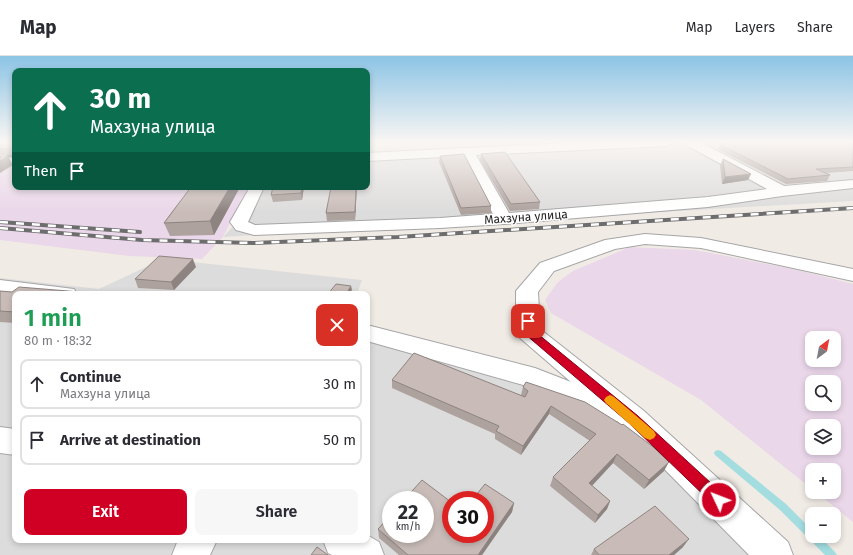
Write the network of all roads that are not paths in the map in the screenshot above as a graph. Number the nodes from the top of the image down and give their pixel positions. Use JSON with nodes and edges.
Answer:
{"nodes":[{"id":1,"x":475,"y":165,"type":"edge"},
{"id":2,"x":734,"y":165,"type":"edge"},
{"id":3,"x":853,"y":184,"type":"edge"},
{"id":4,"x":255,"y":190,"type":"edge"},
{"id":5,"x":782,"y":191,"type":"junction"},
{"id":6,"x":504,"y":219,"type":"junction"},
{"id":7,"x":853,"y":275,"type":"edge"},
{"id":8,"x":0,"y":286,"type":"edge"},
{"id":9,"x":41,"y":291,"type":"edge"},
{"id":10,"x":370,"y":333,"type":"edge"},
{"id":11,"x":634,"y":419,"type":"junction"},
{"id":12,"x":0,"y":440,"type":"edge"},
{"id":13,"x":12,"y":442,"type":"edge"},
{"id":14,"x":197,"y":543,"type":"edge"},
{"id":15,"x":346,"y":543,"type":"edge"},
{"id":16,"x":190,"y":555,"type":"edge"},
{"id":17,"x":366,"y":555,"type":"edge"},
{"id":18,"x":775,"y":555,"type":"edge"}],
"edges":[{"from":1,"to":6,"type":"street"},
{"from":2,"to":5,"type":"street"},
{"from":3,"to":5,"type":"street","name":"Махзуна улица"},
{"from":4,"to":6,"type":"street","name":"Махзуна улица"},
{"from":5,"to":6,"type":"street","name":"Махзуна улица"},
{"from":7,"to":11,"type":"street"},
{"from":8,"to":9,"type":"street"},
{"from":10,"to":11,"type":"street"},
{"from":11,"to":18,"type":"street"},
{"from":12,"to":13,"type":"street"},
{"from":14,"to":16,"type":"street"},
{"from":15,"to":17,"type":"street"}]}
